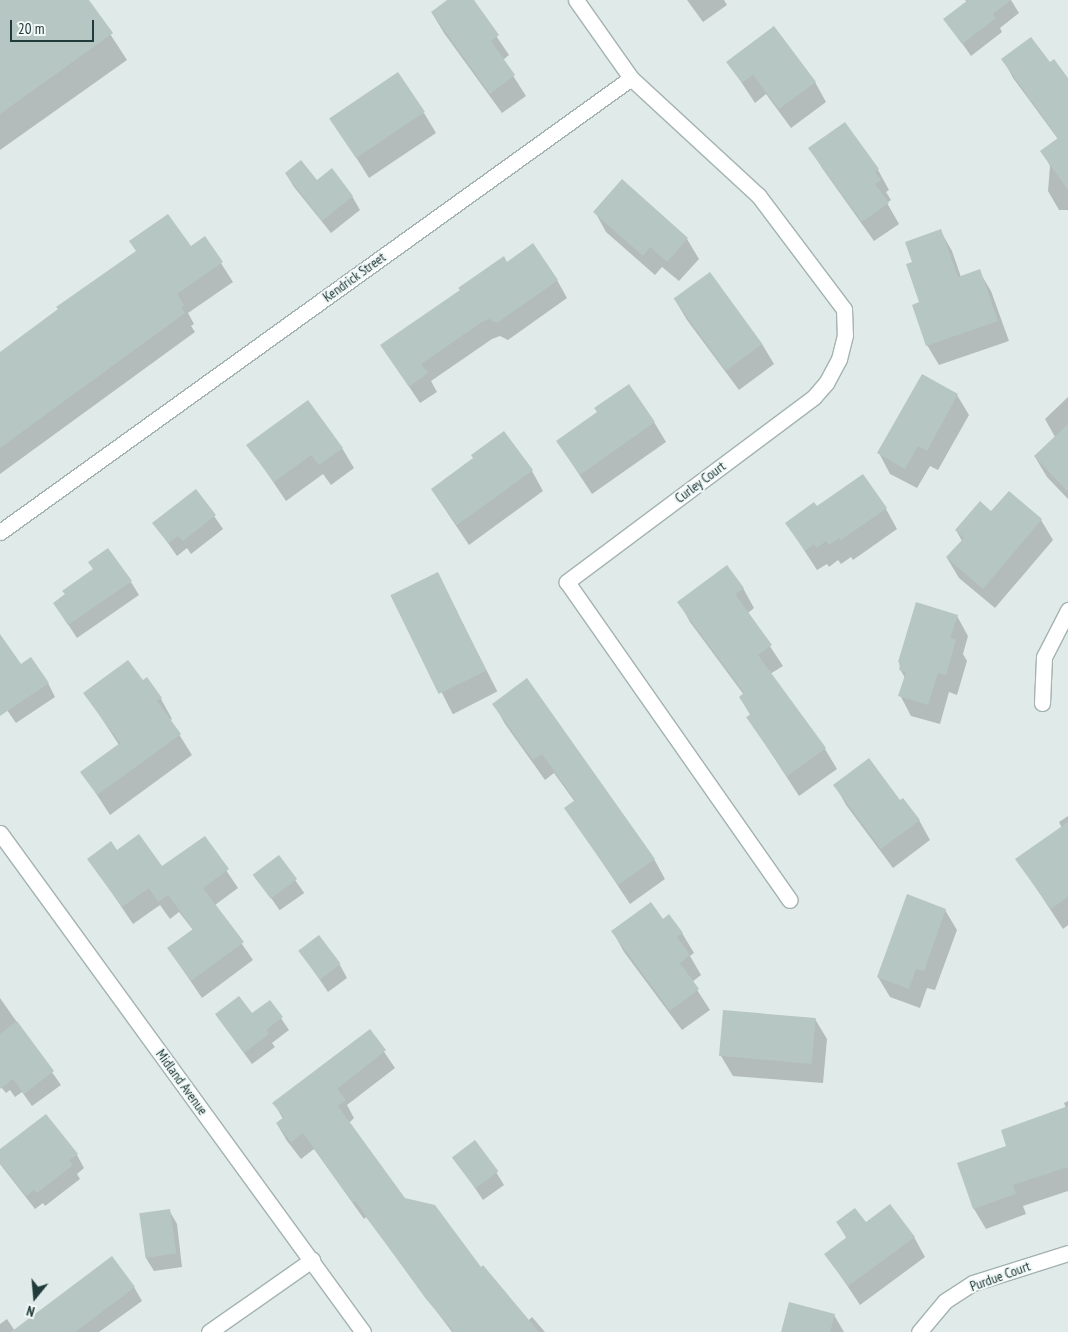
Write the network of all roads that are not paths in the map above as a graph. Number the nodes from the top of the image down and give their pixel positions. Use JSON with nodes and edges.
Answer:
{"nodes":[{"id":1,"x":576,"y":0,"type":"edge"},
{"id":2,"x":631,"y":78,"type":"junction"},
{"id":3,"x":0,"y":532,"type":"edge"},
{"id":4,"x":1068,"y":610,"type":"edge"},
{"id":5,"x":1042,"y":703,"type":"dead end"},
{"id":6,"x":0,"y":833,"type":"edge"},
{"id":7,"x":790,"y":900,"type":"dead end"},
{"id":8,"x":1068,"y":1253,"type":"edge"},
{"id":9,"x":312,"y":1260,"type":"junction"},
{"id":10,"x":210,"y":1332,"type":"edge"},
{"id":11,"x":363,"y":1332,"type":"edge"},
{"id":12,"x":919,"y":1332,"type":"edge"}],
"edges":[{"from":1,"to":2,"type":"street"},
{"from":2,"to":3,"type":"street","name":"Kendrick Street"},
{"from":2,"to":7,"type":"street","name":"Curley Court"},
{"from":4,"to":5,"type":"street"},
{"from":6,"to":9,"type":"street","name":"Midland Avenue"},
{"from":8,"to":12,"type":"street","name":"Purdue Court"},
{"from":9,"to":10,"type":"street"},
{"from":9,"to":11,"type":"street","name":"Midland Avenue"}]}
